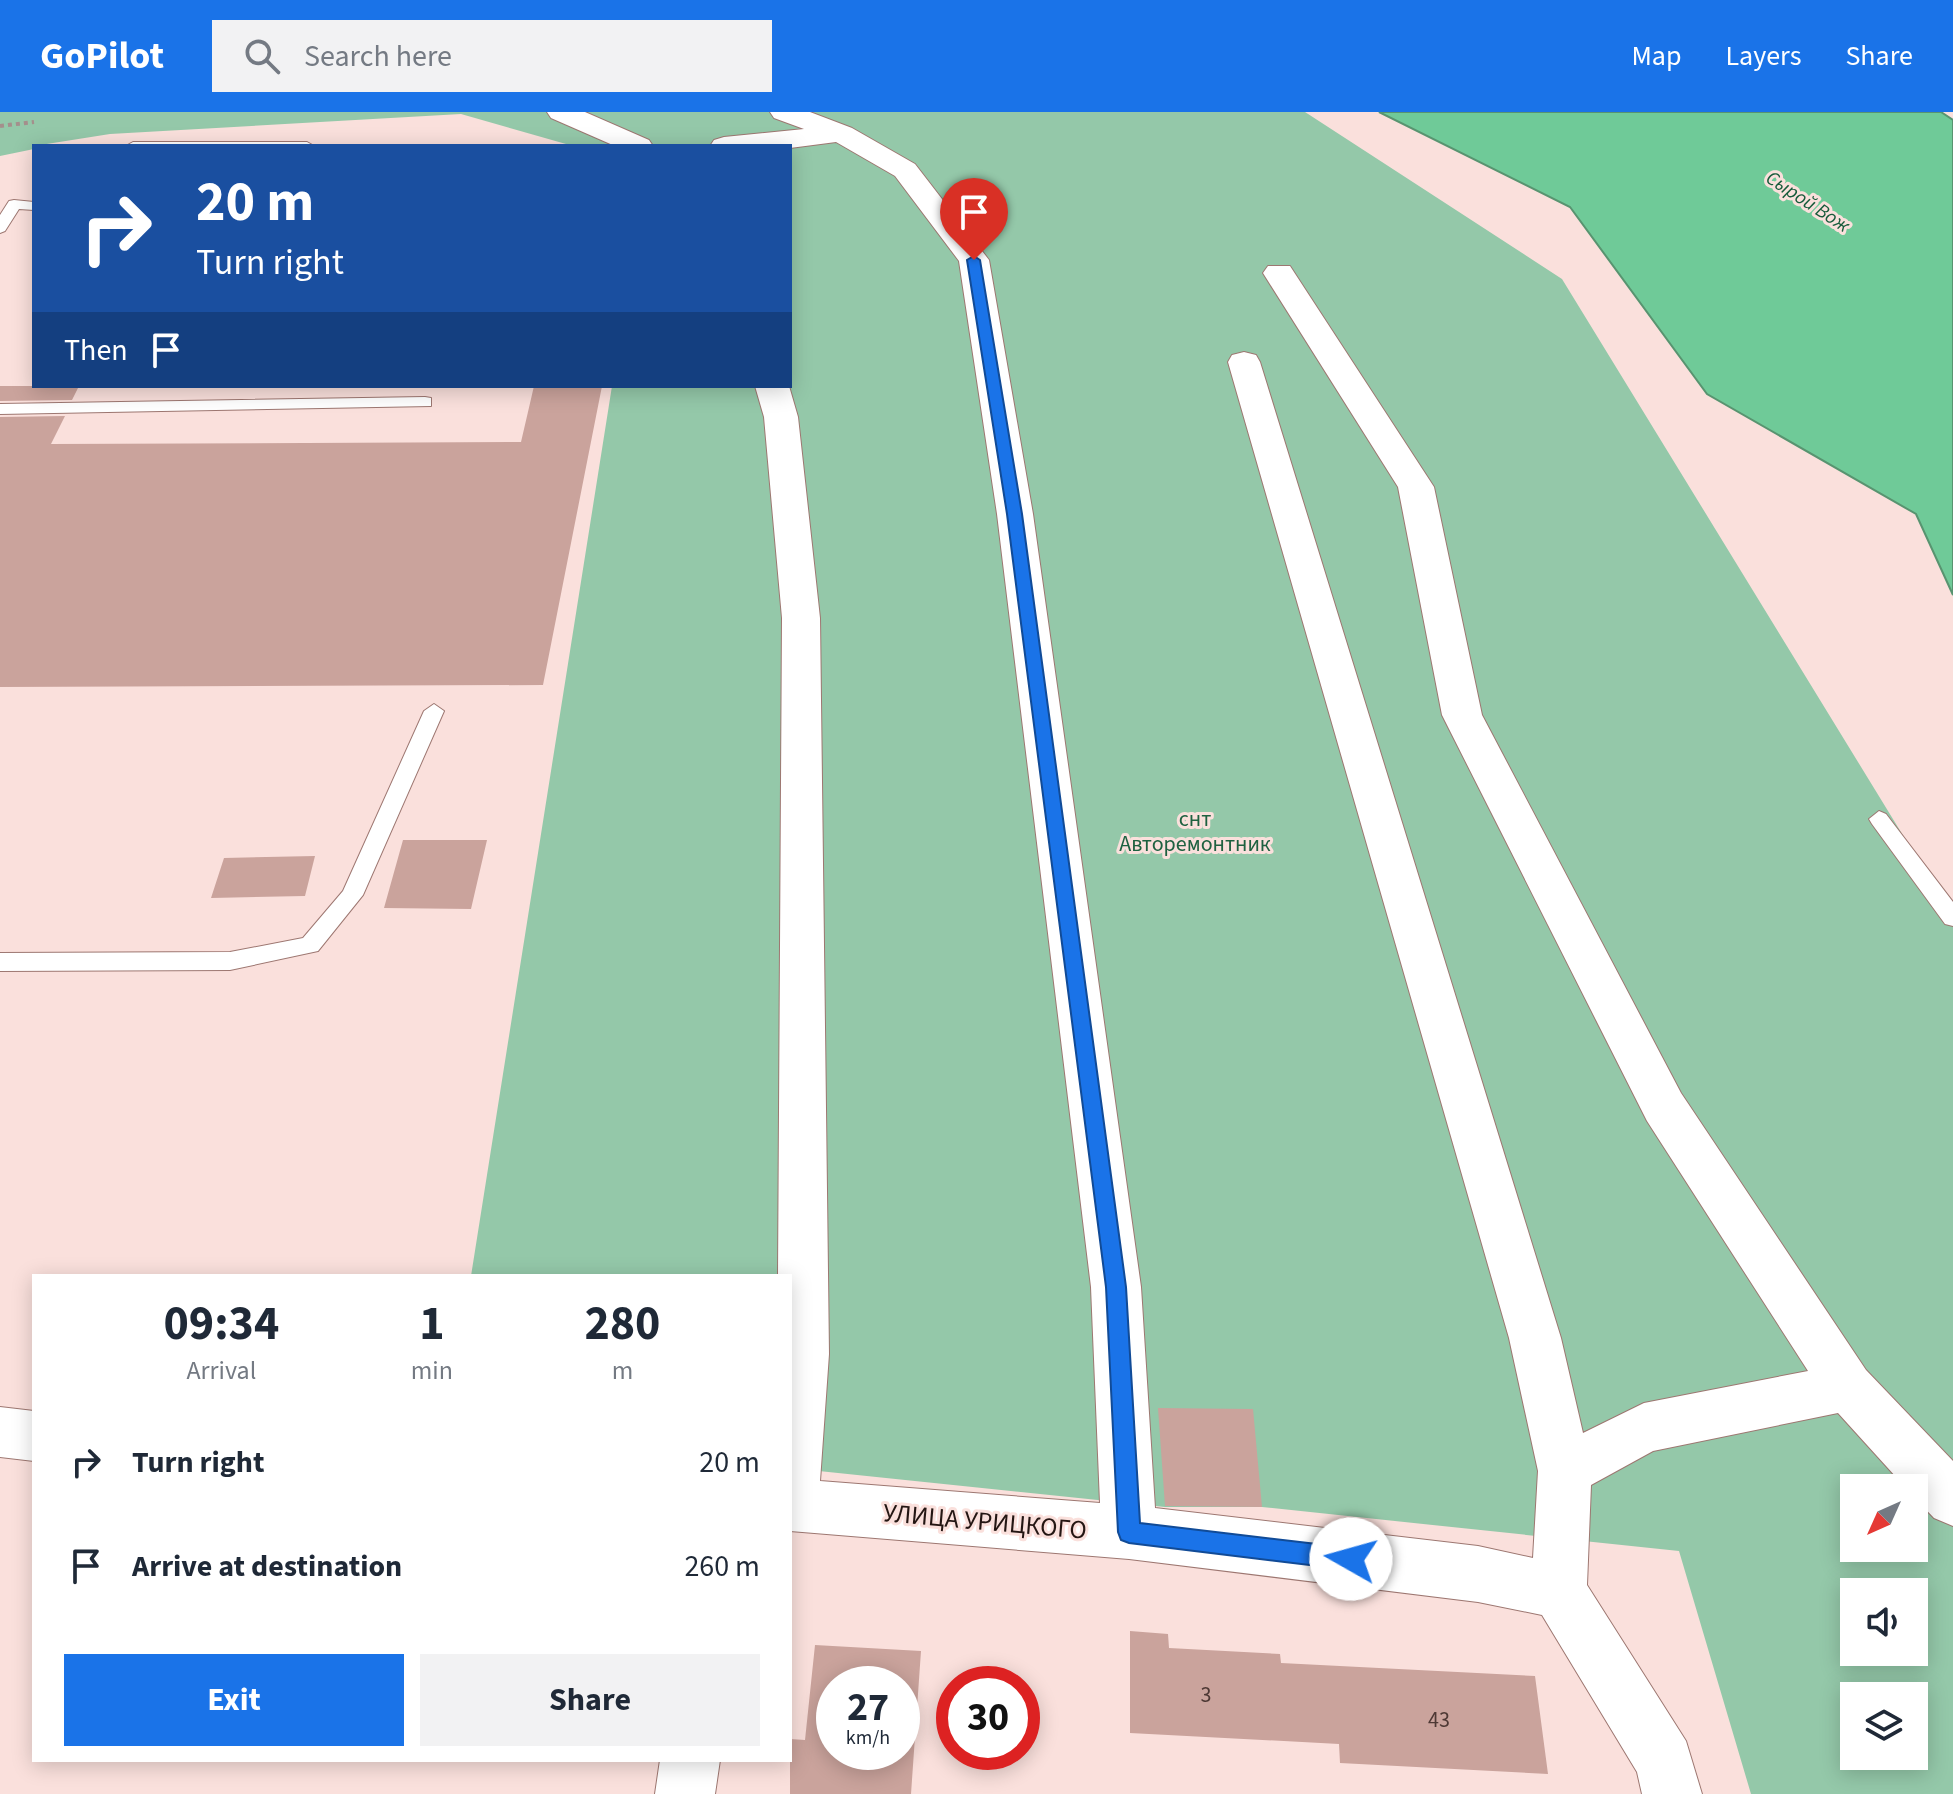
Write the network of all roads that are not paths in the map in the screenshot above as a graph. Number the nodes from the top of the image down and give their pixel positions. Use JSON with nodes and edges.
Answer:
{"nodes":[{"id":1,"x":561,"y":112,"type":"edge"},
{"id":2,"x":784,"y":112,"type":"edge"},
{"id":3,"x":842,"y":134,"type":"junction"},
{"id":4,"x":185,"y":144,"type":"edge"},
{"id":5,"x":243,"y":144,"type":"edge"},
{"id":6,"x":634,"y":144,"type":"edge"},
{"id":7,"x":744,"y":144,"type":"edge"},
{"id":8,"x":7,"y":201,"type":"edge"},
{"id":9,"x":32,"y":206,"type":"edge"},
{"id":10,"x":0,"y":228,"type":"edge"},
{"id":11,"x":1279,"y":273,"type":"dead end"},
{"id":12,"x":1244,"y":362,"type":"dead end"},
{"id":13,"x":126,"y":388,"type":"edge"},
{"id":14,"x":773,"y":388,"type":"edge"},
{"id":15,"x":425,"y":402,"type":"dead end"},
{"id":16,"x":118,"y":407,"type":"junction"},
{"id":17,"x":0,"y":409,"type":"edge"},
{"id":18,"x":434,"y":711,"type":"dead end"},
{"id":19,"x":1879,"y":819,"type":"dead end"},
{"id":20,"x":1953,"y":918,"type":"edge"},
{"id":21,"x":0,"y":962,"type":"edge"},
{"id":22,"x":1848,"y":1387,"type":"junction"},
{"id":23,"x":0,"y":1432,"type":"edge"},
{"id":24,"x":32,"y":1436,"type":"edge"},
{"id":25,"x":1565,"y":1471,"type":"junction"},
{"id":26,"x":792,"y":1482,"type":"edge"},
{"id":27,"x":1953,"y":1500,"type":"edge"},
{"id":28,"x":792,"y":1505,"type":"edge"},
{"id":29,"x":1129,"y":1532,"type":"junction"},
{"id":30,"x":1559,"y":1591,"type":"junction"},
{"id":31,"x":690,"y":1762,"type":"edge"},
{"id":32,"x":685,"y":1794,"type":"edge"},
{"id":33,"x":1672,"y":1794,"type":"edge"}],
"edges":[{"from":1,"to":6,"type":"street"},
{"from":2,"to":3,"type":"street"},
{"from":3,"to":7,"type":"street"},
{"from":3,"to":29,"type":"street"},
{"from":4,"to":5,"type":"lane"},
{"from":8,"to":9,"type":"lane"},
{"from":8,"to":10,"type":"lane"},
{"from":11,"to":22,"type":"street"},
{"from":12,"to":25,"type":"street"},
{"from":13,"to":16,"type":"lane"},
{"from":14,"to":26,"type":"street"},
{"from":15,"to":16,"type":"lane"},
{"from":16,"to":17,"type":"lane"},
{"from":18,"to":21,"type":"lane"},
{"from":19,"to":20,"type":"lane"},
{"from":22,"to":25,"type":"street"},
{"from":22,"to":27,"type":"street"},
{"from":23,"to":24,"type":"street"},
{"from":25,"to":30,"type":"street"},
{"from":28,"to":29,"type":"street","name":"УЛИЦА УРИЦКОГО"},
{"from":29,"to":30,"type":"street","name":"УЛИЦА УРИЦКОГО"},
{"from":30,"to":33,"type":"street"},
{"from":31,"to":32,"type":"street"}]}
